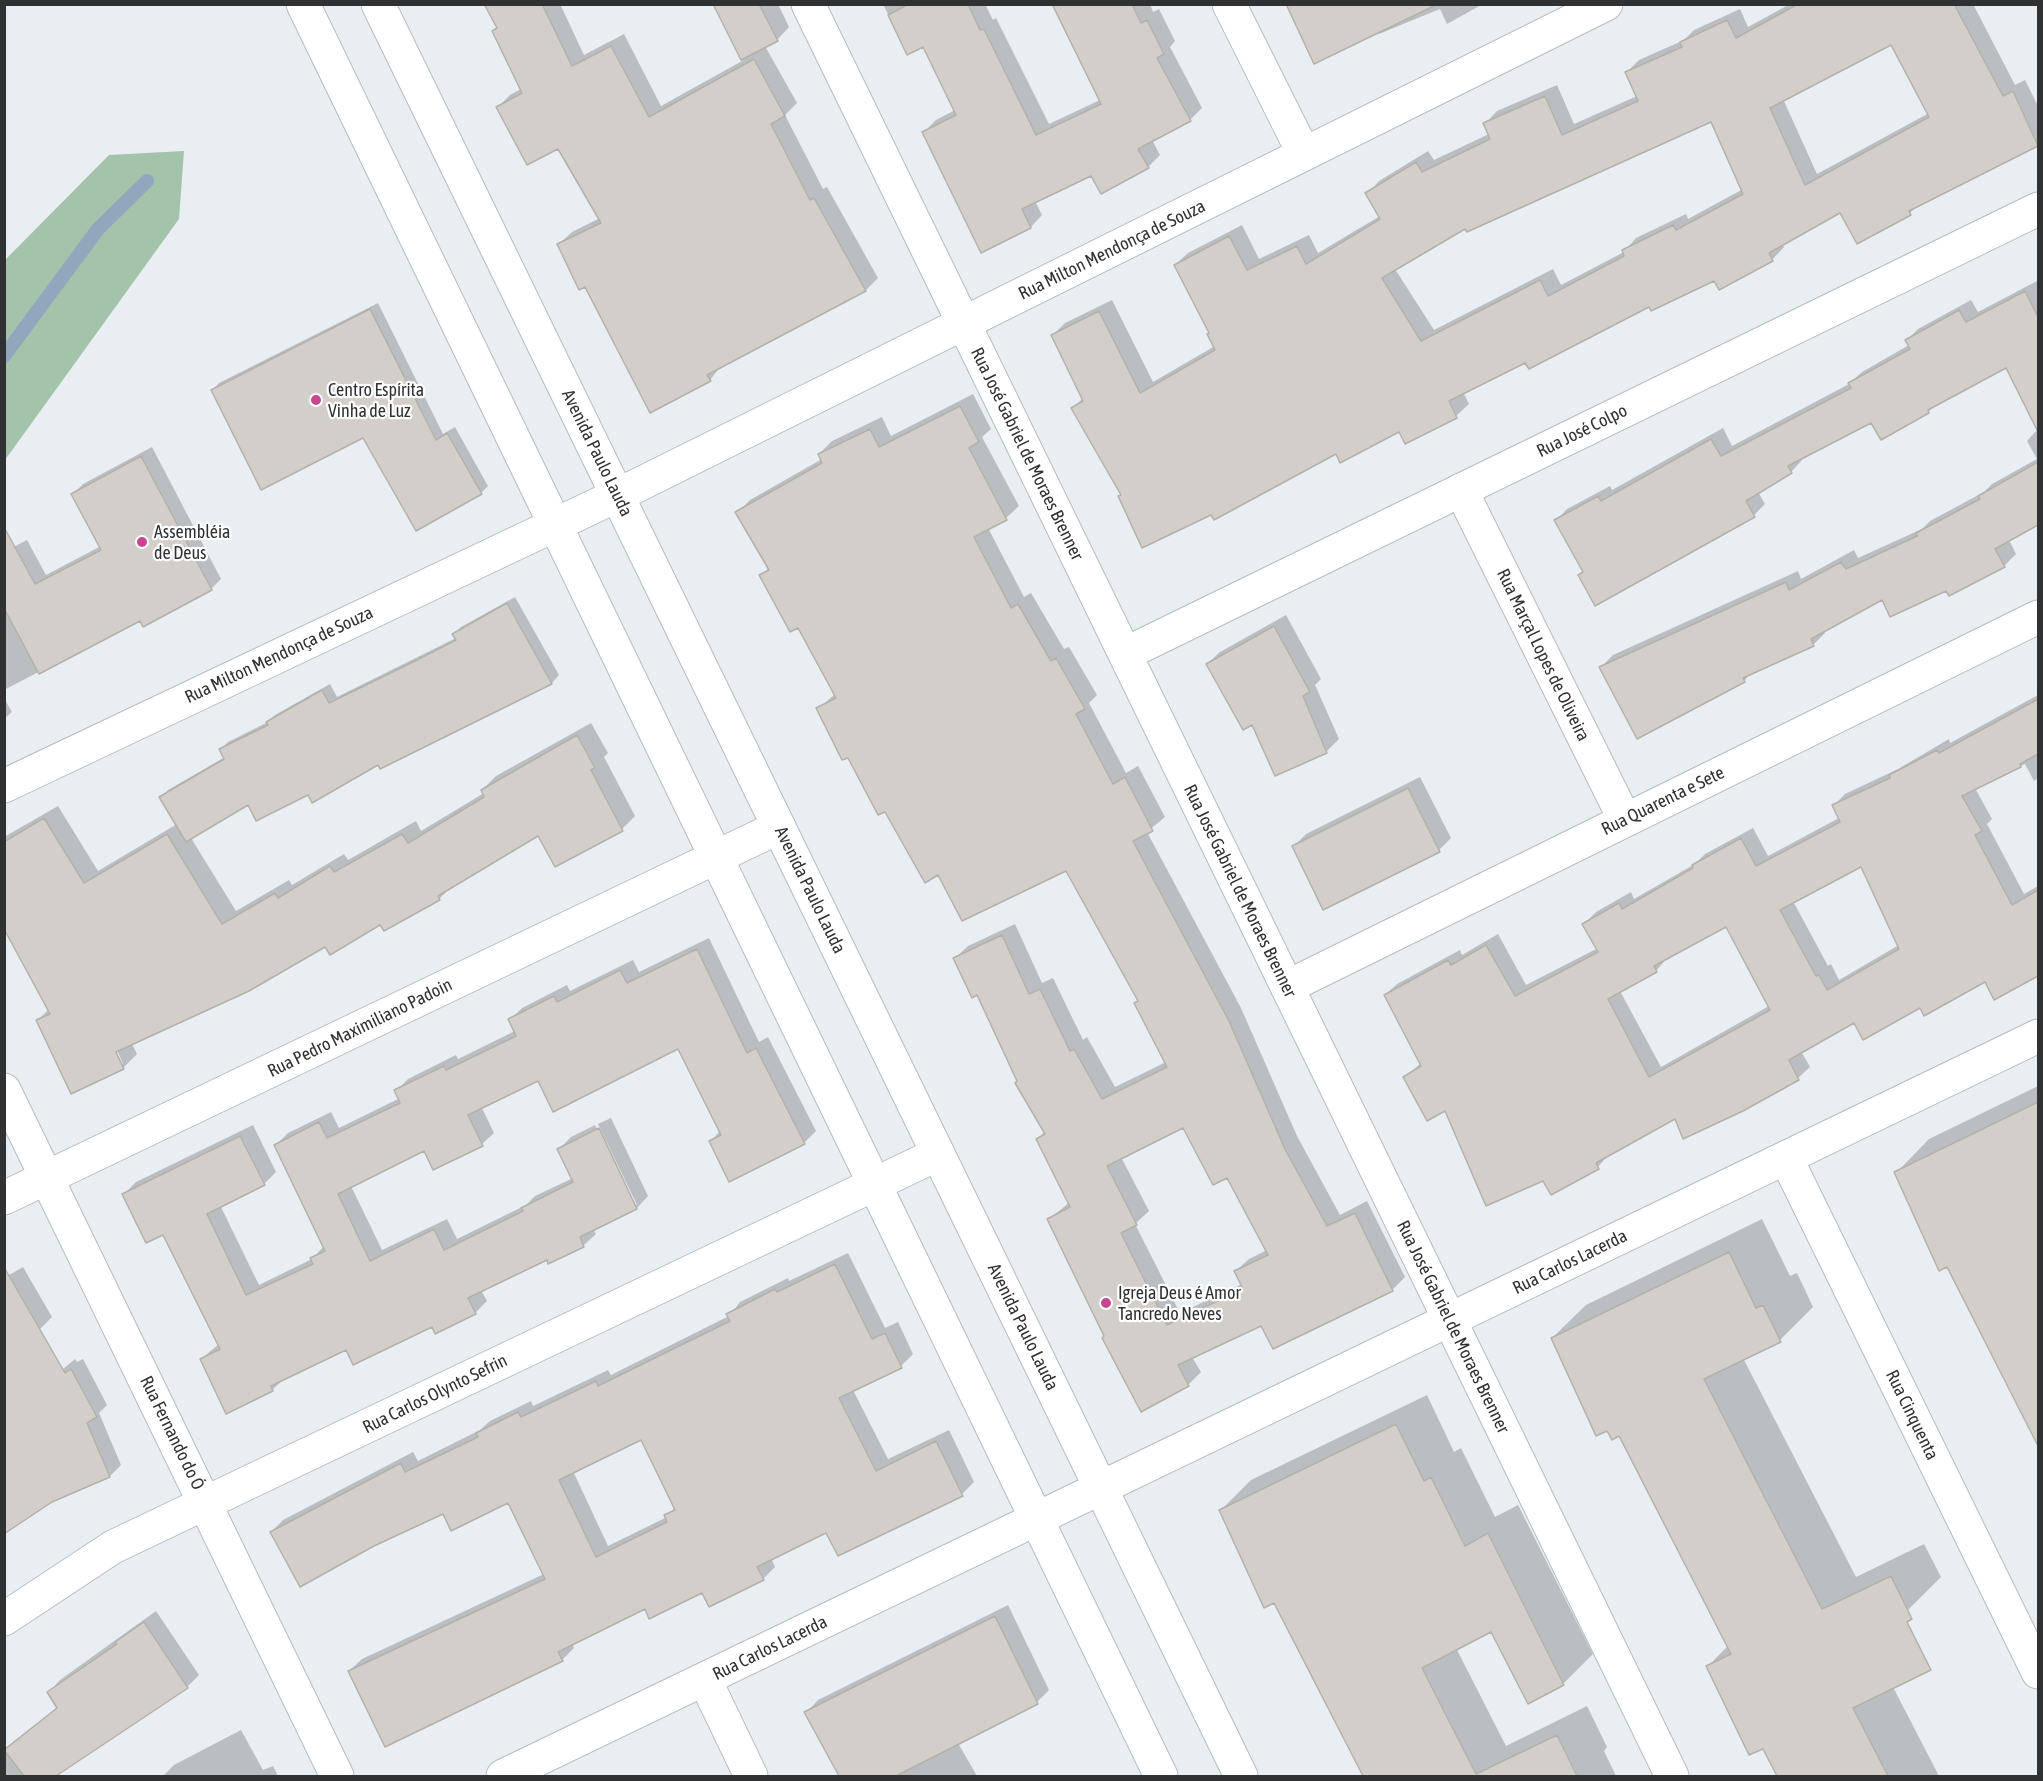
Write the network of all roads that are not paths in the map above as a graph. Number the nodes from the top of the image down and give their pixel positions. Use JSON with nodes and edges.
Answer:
{"nodes":[{"id":1,"x":378,"y":4,"type":"edge"},
{"id":2,"x":808,"y":4,"type":"edge"},
{"id":3,"x":1228,"y":4,"type":"edge"},
{"id":4,"x":1606,"y":4,"type":"edge"},
{"id":5,"x":310,"y":7,"type":"edge"},
{"id":6,"x":1304,"y":154,"type":"junction"},
{"id":7,"x":2038,"y":209,"type":"edge"},
{"id":8,"x":964,"y":323,"type":"junction"},
{"id":9,"x":1461,"y":490,"type":"junction"},
{"id":10,"x":618,"y":495,"type":"junction"},
{"id":11,"x":555,"y":524,"type":"junction"},
{"id":12,"x":2038,"y":617,"type":"edge"},
{"id":13,"x":1125,"y":654,"type":"junction"},
{"id":14,"x":4,"y":786,"type":"edge"},
{"id":15,"x":1625,"y":820,"type":"junction"},
{"id":16,"x":779,"y":827,"type":"junction"},
{"id":17,"x":716,"y":857,"type":"junction"},
{"id":18,"x":1287,"y":987,"type":"junction"},
{"id":19,"x":2038,"y":1036,"type":"edge"},
{"id":20,"x":4,"y":1090,"type":"edge"},
{"id":21,"x":938,"y":1154,"type":"junction"},
{"id":22,"x":1786,"y":1158,"type":"junction"},
{"id":23,"x":49,"y":1177,"type":"junction"},
{"id":24,"x":874,"y":1184,"type":"junction"},
{"id":25,"x":4,"y":1198,"type":"edge"},
{"id":26,"x":1450,"y":1320,"type":"junction"},
{"id":27,"x":1101,"y":1489,"type":"junction"},
{"id":28,"x":206,"y":1503,"type":"junction"},
{"id":29,"x":1036,"y":1520,"type":"junction"},
{"id":30,"x":4,"y":1619,"type":"edge"},
{"id":31,"x":2038,"y":1671,"type":"edge"},
{"id":32,"x":705,"y":1680,"type":"junction"},
{"id":33,"x":337,"y":1776,"type":"edge"},
{"id":34,"x":503,"y":1776,"type":"edge"},
{"id":35,"x":751,"y":1776,"type":"edge"},
{"id":36,"x":1161,"y":1776,"type":"edge"},
{"id":37,"x":1241,"y":1776,"type":"edge"},
{"id":38,"x":1672,"y":1776,"type":"edge"}],
"edges":[{"from":1,"to":10,"type":"street","name":"Avenida Paulo Lauda"},
{"from":2,"to":8,"type":"street","name":"Rua José Gabriel de Moraes Brenner"},
{"from":3,"to":6,"type":"street"},
{"from":4,"to":6,"type":"street","name":"Rua Milton Mendonça de Souza"},
{"from":5,"to":11,"type":"street"},
{"from":6,"to":8,"type":"street","name":"Rua Milton Mendonça de Souza"},
{"from":7,"to":9,"type":"street","name":"Rua José Colpo"},
{"from":8,"to":10,"type":"street","name":"Rua Milton Mendonça de Souza"},
{"from":8,"to":13,"type":"street","name":"Rua José Gabriel de Moraes Brenner"},
{"from":9,"to":13,"type":"street","name":"Rua José Colpo"},
{"from":9,"to":15,"type":"street","name":"Rua Marçal Lopes de Oliveira"},
{"from":10,"to":11,"type":"street","name":"Rua Milton Mendonça de Souza"},
{"from":10,"to":16,"type":"street","name":"Avenida Paulo Lauda"},
{"from":11,"to":14,"type":"street","name":"Rua Milton Mendonça de Souza"},
{"from":11,"to":17,"type":"street"},
{"from":12,"to":15,"type":"street","name":"Rua Quarenta e Sete"},
{"from":13,"to":18,"type":"street","name":"Rua José Gabriel de Moraes Brenner"},
{"from":15,"to":18,"type":"street","name":"Rua Quarenta e Sete"},
{"from":16,"to":17,"type":"street","name":"Rua Pedro Maximiliano Padoin"},
{"from":16,"to":21,"type":"street","name":"Avenida Paulo Lauda"},
{"from":17,"to":23,"type":"street","name":"Rua Pedro Maximiliano Padoin"},
{"from":17,"to":24,"type":"street"},
{"from":18,"to":26,"type":"street","name":"Rua José Gabriel de Moraes Brenner"},
{"from":19,"to":22,"type":"street","name":"Rua Carlos Lacerda"},
{"from":20,"to":23,"type":"street","name":"Rua Fernando do Ó"},
{"from":21,"to":24,"type":"street","name":"Rua Carlos Olynto Sefrin"},
{"from":21,"to":27,"type":"street","name":"Avenida Paulo Lauda"},
{"from":22,"to":26,"type":"street","name":"Rua Carlos Lacerda"},
{"from":22,"to":31,"type":"street","name":"Rua Cinquenta"},
{"from":23,"to":25,"type":"street","name":"Rua Pedro Maximiliano Padoin"},
{"from":23,"to":28,"type":"street","name":"Rua Fernando do Ó"},
{"from":24,"to":28,"type":"street","name":"Rua Carlos Olynto Sefrin"},
{"from":24,"to":29,"type":"street"},
{"from":26,"to":27,"type":"street","name":"Rua Carlos Lacerda"},
{"from":26,"to":38,"type":"street","name":"Rua José Gabriel de Moraes Brenner"},
{"from":27,"to":29,"type":"street","name":"Rua Carlos Lacerda"},
{"from":27,"to":37,"type":"street","name":"Avenida Paulo Lauda"},
{"from":28,"to":30,"type":"street","name":"Rua Carlos Olynto Sefrin"},
{"from":28,"to":33,"type":"street","name":"Rua Fernando do Ó"},
{"from":29,"to":32,"type":"street","name":"Rua Carlos Lacerda"},
{"from":29,"to":36,"type":"street"},
{"from":32,"to":34,"type":"street","name":"Rua Carlos Lacerda"},
{"from":32,"to":35,"type":"street"}]}
